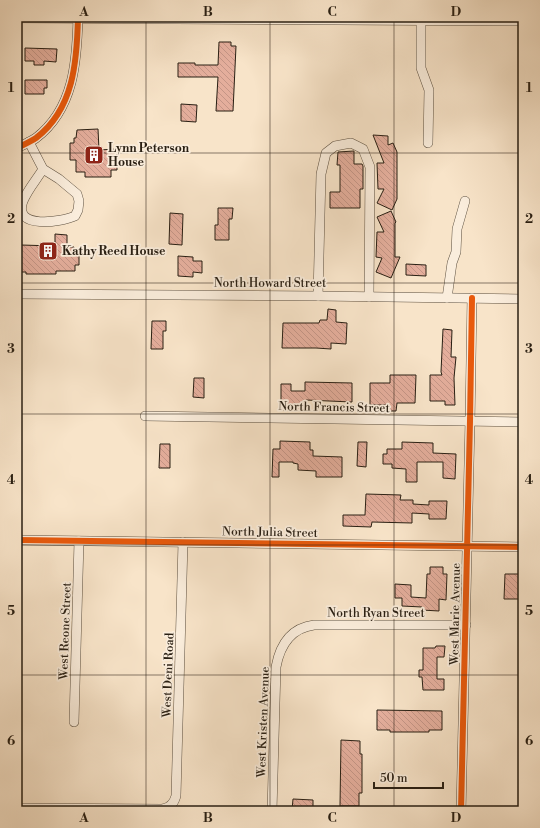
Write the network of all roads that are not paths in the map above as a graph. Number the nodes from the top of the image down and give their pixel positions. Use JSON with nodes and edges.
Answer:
{"nodes":[{"id":1,"x":78,"y":17,"type":"edge"},
{"id":2,"x":17,"y":18,"type":"edge"},
{"id":3,"x":435,"y":19,"type":"edge"},
{"id":4,"x":518,"y":19,"type":"edge"},
{"id":5,"x":421,"y":20,"type":"junction"},
{"id":6,"x":28,"y":142,"type":"junction"},
{"id":7,"x":428,"y":143,"type":"dead end"},
{"id":8,"x":17,"y":148,"type":"edge"},
{"id":9,"x":43,"y":169,"type":"junction"},
{"id":10,"x":464,"y":201,"type":"dead end"},
{"id":11,"x":17,"y":294,"type":"edge"},
{"id":12,"x":318,"y":296,"type":"junction"},
{"id":13,"x":369,"y":296,"type":"junction"},
{"id":14,"x":447,"y":298,"type":"junction"},
{"id":15,"x":472,"y":298,"type":"junction"},
{"id":16,"x":523,"y":299,"type":"edge"},
{"id":17,"x":145,"y":416,"type":"dead end"},
{"id":18,"x":470,"y":421,"type":"junction"},
{"id":19,"x":523,"y":422,"type":"edge"},
{"id":20,"x":17,"y":540,"type":"edge"},
{"id":21,"x":79,"y":541,"type":"junction"},
{"id":22,"x":183,"y":542,"type":"junction"},
{"id":23,"x":468,"y":546,"type":"junction"},
{"id":24,"x":523,"y":547,"type":"edge"},
{"id":25,"x":466,"y":625,"type":"junction"},
{"id":26,"x":289,"y":637,"type":"joint"},
{"id":27,"x":74,"y":722,"type":"dead end"},
{"id":28,"x":17,"y":808,"type":"edge"},
{"id":29,"x":77,"y":810,"type":"edge"},
{"id":30,"x":272,"y":811,"type":"edge"},
{"id":31,"x":461,"y":811,"type":"edge"}],
"edges":[{"from":1,"to":2,"type":"street"},
{"from":1,"to":5,"type":"street"},
{"from":1,"to":6,"type":"street"},
{"from":3,"to":4,"type":"street"},
{"from":3,"to":5,"type":"street"},
{"from":5,"to":7,"type":"street"},
{"from":6,"to":8,"type":"street"},
{"from":6,"to":9,"type":"street"},
{"from":9,"to":9,"type":"street"},
{"from":10,"to":14,"type":"street"},
{"from":11,"to":12,"type":"street","name":"North Howard Street"},
{"from":12,"to":13,"type":"street","name":"North Howard Street"},
{"from":12,"to":13,"type":"street"},
{"from":13,"to":14,"type":"street","name":"North Howard Street"},
{"from":14,"to":15,"type":"street","name":"North Howard Street"},
{"from":15,"to":16,"type":"street","name":"North Howard Street"},
{"from":15,"to":18,"type":"street","name":"West Marie Avenue"},
{"from":17,"to":18,"type":"street","name":"North Francis Street"},
{"from":18,"to":19,"type":"street","name":"North Francis Street"},
{"from":18,"to":23,"type":"street","name":"West Marie Avenue"},
{"from":20,"to":21,"type":"street","name":"North Julia Street"},
{"from":21,"to":22,"type":"street","name":"North Julia Street"},
{"from":21,"to":27,"type":"street","name":"West Reone Street"},
{"from":22,"to":23,"type":"street","name":"North Julia Street"},
{"from":22,"to":29,"type":"street","name":"West Deni Road"},
{"from":23,"to":24,"type":"street","name":"North Julia Street"},
{"from":23,"to":25,"type":"street","name":"West Marie Avenue"},
{"from":25,"to":26,"type":"street","name":"North Ryan Street"},
{"from":25,"to":31,"type":"street","name":"West Marie Avenue"},
{"from":26,"to":30,"type":"street","name":"West Kristen Avenue"},
{"from":28,"to":29,"type":"street"}]}
